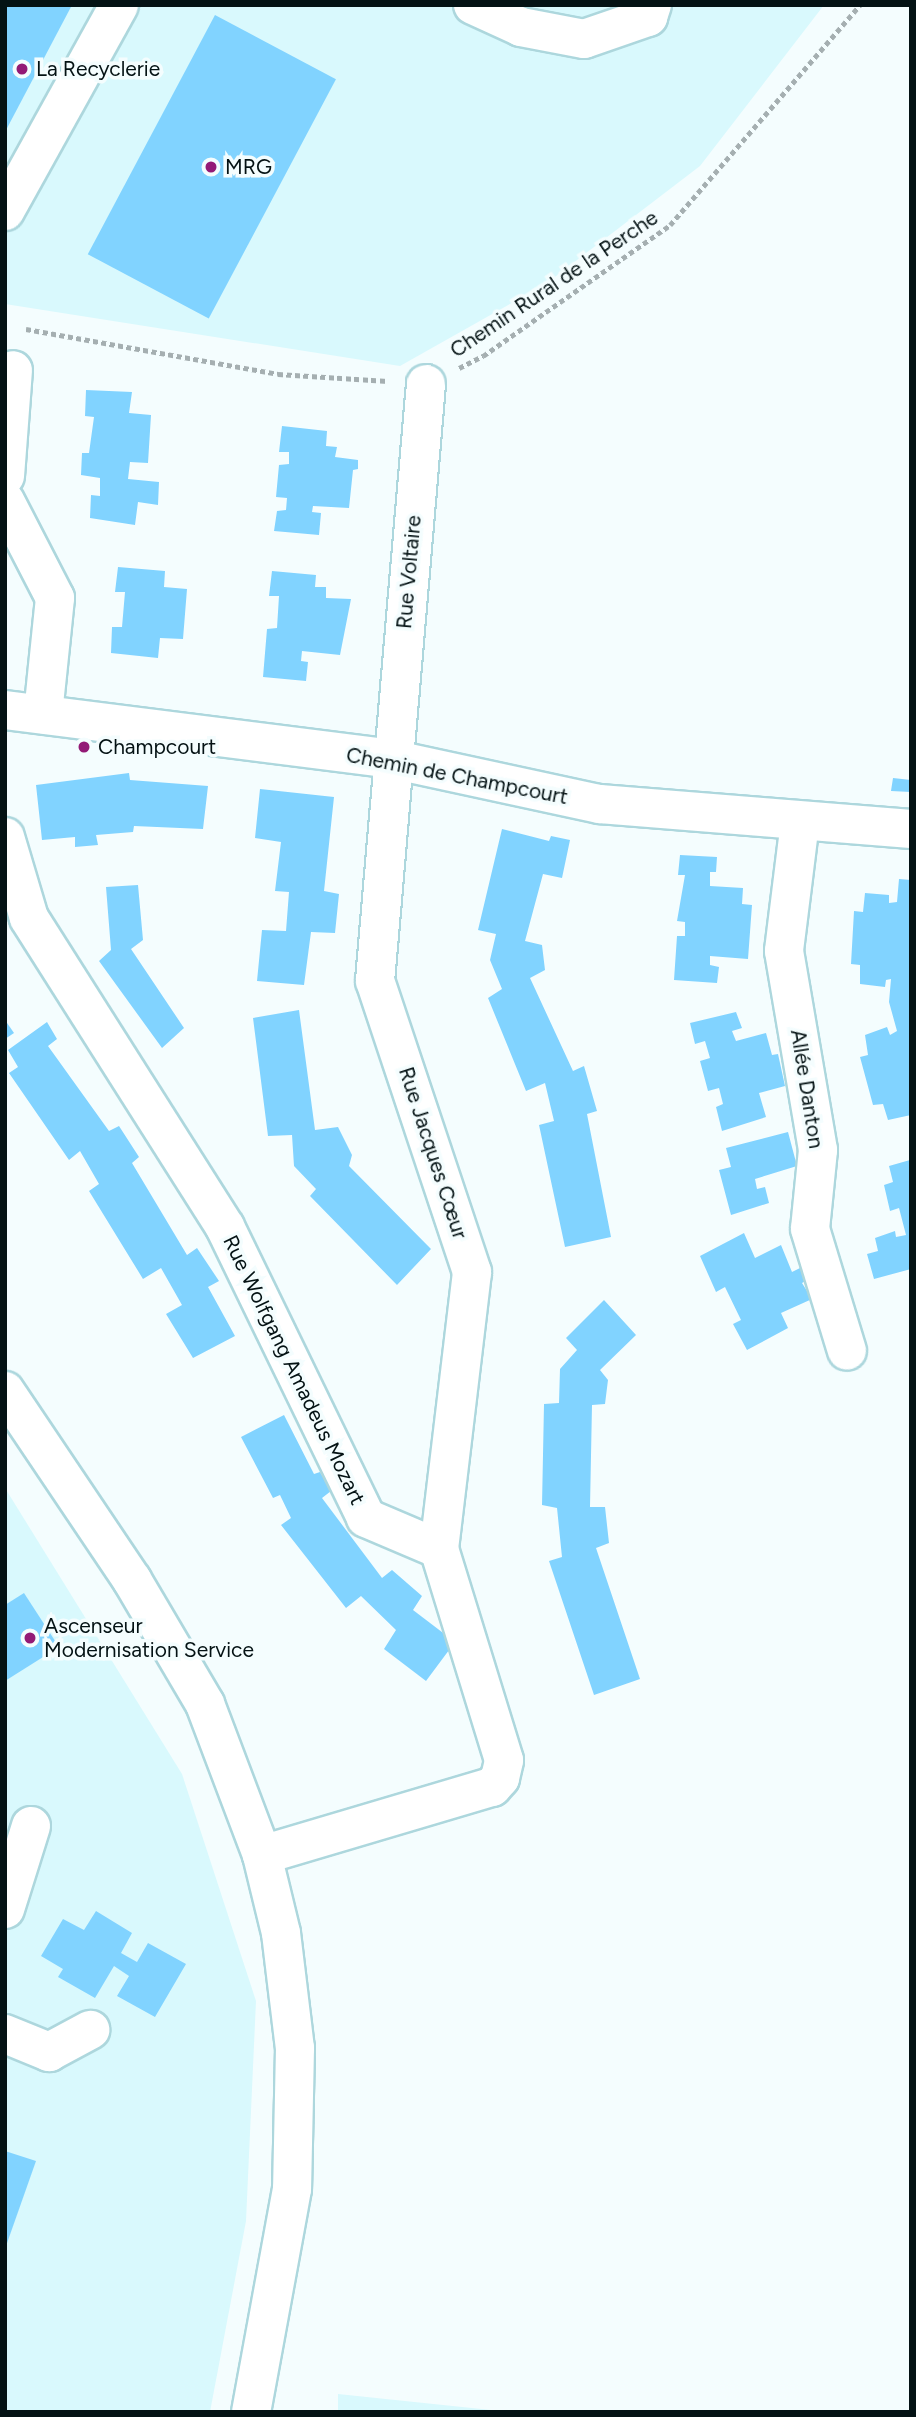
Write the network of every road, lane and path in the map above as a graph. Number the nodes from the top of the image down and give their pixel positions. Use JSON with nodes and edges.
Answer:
{"nodes":[{"id":1,"x":119,"y":5,"type":"edge"},
{"id":2,"x":473,"y":5,"type":"edge"},
{"id":3,"x":652,"y":5,"type":"edge"},
{"id":4,"x":860,"y":5,"type":"edge"},
{"id":5,"x":5,"y":211,"type":"edge"},
{"id":6,"x":19,"y":328,"type":"dead end"},
{"id":7,"x":13,"y":370,"type":"dead end"},
{"id":8,"x":426,"y":384,"type":"junction"},
{"id":9,"x":5,"y":476,"type":"edge"},
{"id":10,"x":5,"y":501,"type":"edge"},
{"id":11,"x":5,"y":710,"type":"edge"},
{"id":12,"x":43,"y":714,"type":"junction"},
{"id":13,"x":391,"y":759,"type":"junction"},
{"id":14,"x":800,"y":822,"type":"junction"},
{"id":15,"x":911,"y":829,"type":"edge"},
{"id":16,"x":5,"y":837,"type":"edge"},
{"id":17,"x":847,"y":1351,"type":"dead end"},
{"id":18,"x":5,"y":1391,"type":"edge"},
{"id":19,"x":439,"y":1549,"type":"junction"},
{"id":20,"x":31,"y":1826,"type":"dead end"},
{"id":21,"x":262,"y":1855,"type":"junction"},
{"id":22,"x":5,"y":1909,"type":"edge"},
{"id":23,"x":90,"y":2030,"type":"dead end"},
{"id":24,"x":5,"y":2034,"type":"edge"},
{"id":25,"x":251,"y":2412,"type":"edge"}],
"edges":[{"from":1,"to":5,"type":"street"},
{"from":2,"to":3,"type":"street"},
{"from":4,"to":8,"type":"path","name":"Chemin Rural de la Perche"},
{"from":6,"to":8,"type":"path"},
{"from":7,"to":9,"type":"street"},
{"from":8,"to":13,"type":"street","name":"Rue Voltaire"},
{"from":10,"to":12,"type":"street"},
{"from":11,"to":12,"type":"street","name":"Chemin de Champcourt"},
{"from":12,"to":13,"type":"street","name":"Chemin de Champcourt"},
{"from":13,"to":14,"type":"street","name":"Chemin de Champcourt"},
{"from":13,"to":19,"type":"street","name":"Rue Jacques Cœur"},
{"from":14,"to":15,"type":"street","name":"Chemin de Champcourt"},
{"from":14,"to":17,"type":"street","name":"Allée Danton"},
{"from":16,"to":19,"type":"street","name":"Rue Wolfgang Amadeus Mozart"},
{"from":18,"to":21,"type":"street"},
{"from":19,"to":21,"type":"street"},
{"from":20,"to":22,"type":"street"},
{"from":21,"to":25,"type":"street"},
{"from":23,"to":24,"type":"street"}]}
